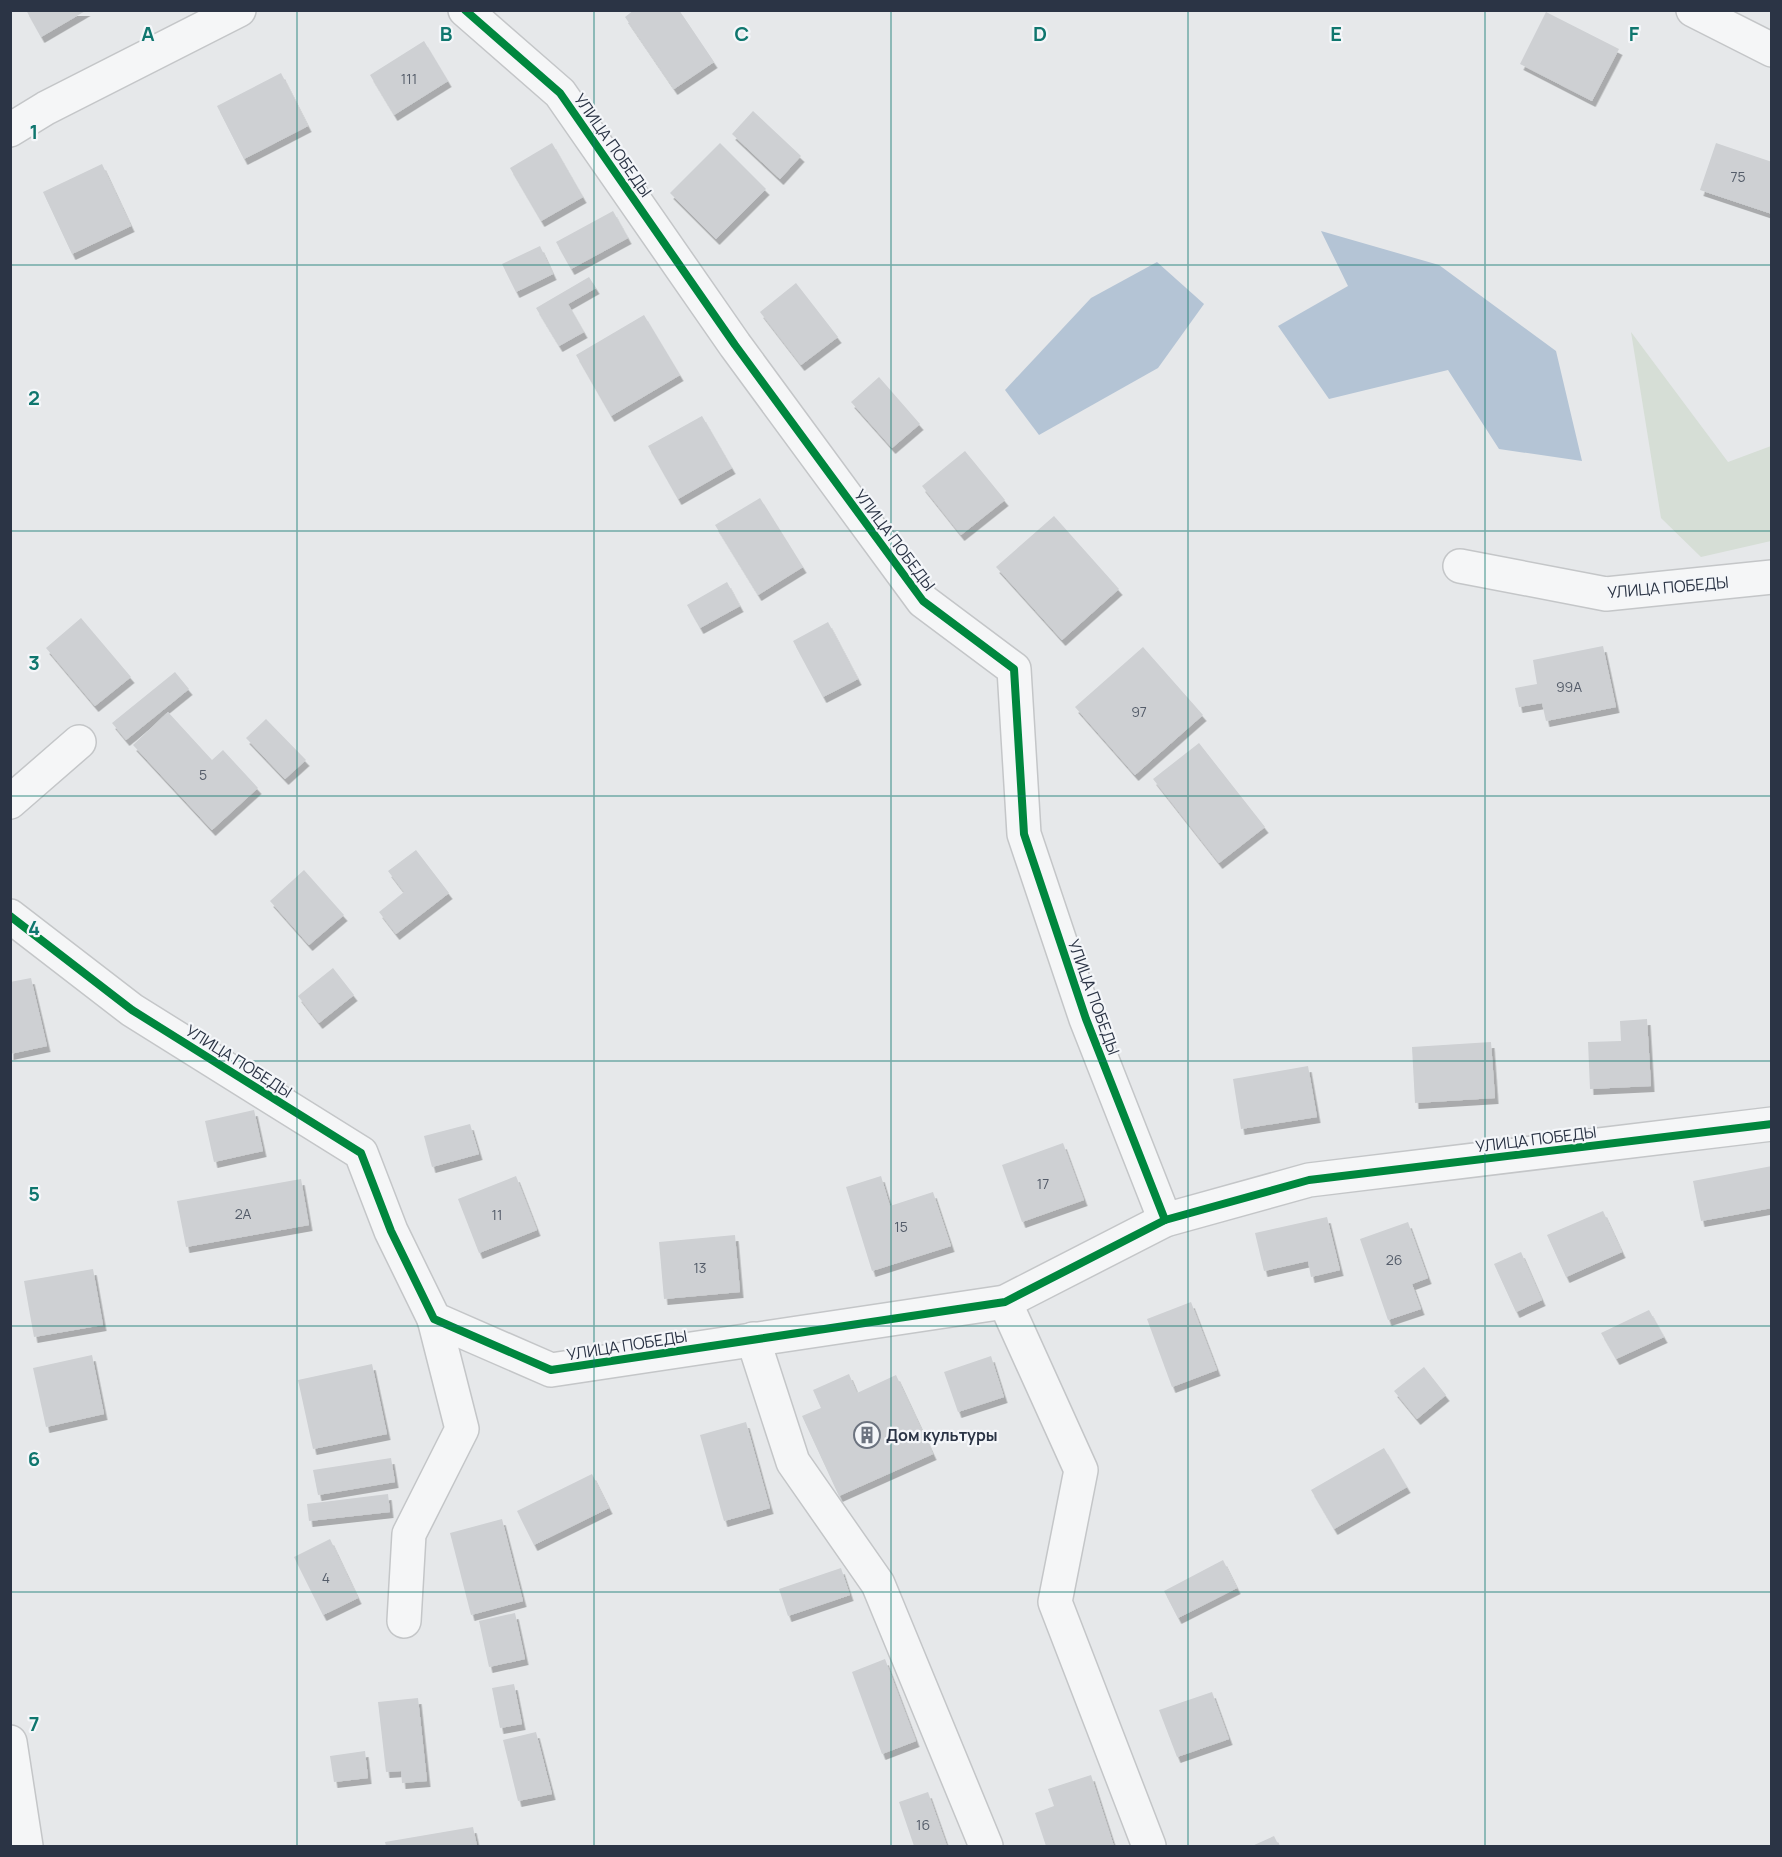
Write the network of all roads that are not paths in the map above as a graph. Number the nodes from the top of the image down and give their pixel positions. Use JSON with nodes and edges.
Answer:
{"nodes":[{"id":1,"x":239,"y":10,"type":"edge"},
{"id":2,"x":465,"y":10,"type":"edge"},
{"id":3,"x":1693,"y":10,"type":"edge"},
{"id":4,"x":1772,"y":50,"type":"edge"},
{"id":5,"x":10,"y":130,"type":"edge"},
{"id":6,"x":1460,"y":566,"type":"dead end"},
{"id":7,"x":1772,"y":577,"type":"edge"},
{"id":8,"x":79,"y":742,"type":"dead end"},
{"id":9,"x":10,"y":802,"type":"edge"},
{"id":10,"x":10,"y":916,"type":"edge"},
{"id":11,"x":1772,"y":1124,"type":"edge"},
{"id":12,"x":1166,"y":1220,"type":"junction"},
{"id":13,"x":1005,"y":1302,"type":"junction"},
{"id":14,"x":434,"y":1319,"type":"junction"},
{"id":15,"x":753,"y":1339,"type":"junction"},
{"id":16,"x":404,"y":1621,"type":"dead end"},
{"id":17,"x":10,"y":1742,"type":"edge"},
{"id":18,"x":26,"y":1846,"type":"edge"},
{"id":19,"x":986,"y":1846,"type":"edge"},
{"id":20,"x":1149,"y":1846,"type":"edge"}],
"edges":[{"from":1,"to":5,"type":"street"},
{"from":2,"to":12,"type":"street","name":"УЛИЦА ПОБЕДЫ"},
{"from":3,"to":4,"type":"street"},
{"from":6,"to":7,"type":"street","name":"УЛИЦА ПОБЕДЫ"},
{"from":8,"to":9,"type":"street"},
{"from":10,"to":14,"type":"street","name":"УЛИЦА ПОБЕДЫ"},
{"from":11,"to":12,"type":"street","name":"УЛИЦА ПОБЕДЫ"},
{"from":12,"to":13,"type":"street","name":"УЛИЦА ПОБЕДЫ"},
{"from":13,"to":15,"type":"street","name":"УЛИЦА ПОБЕДЫ"},
{"from":13,"to":20,"type":"street"},
{"from":14,"to":15,"type":"street","name":"УЛИЦА ПОБЕДЫ"},
{"from":14,"to":16,"type":"street"},
{"from":15,"to":19,"type":"street"},
{"from":17,"to":18,"type":"street"}]}
